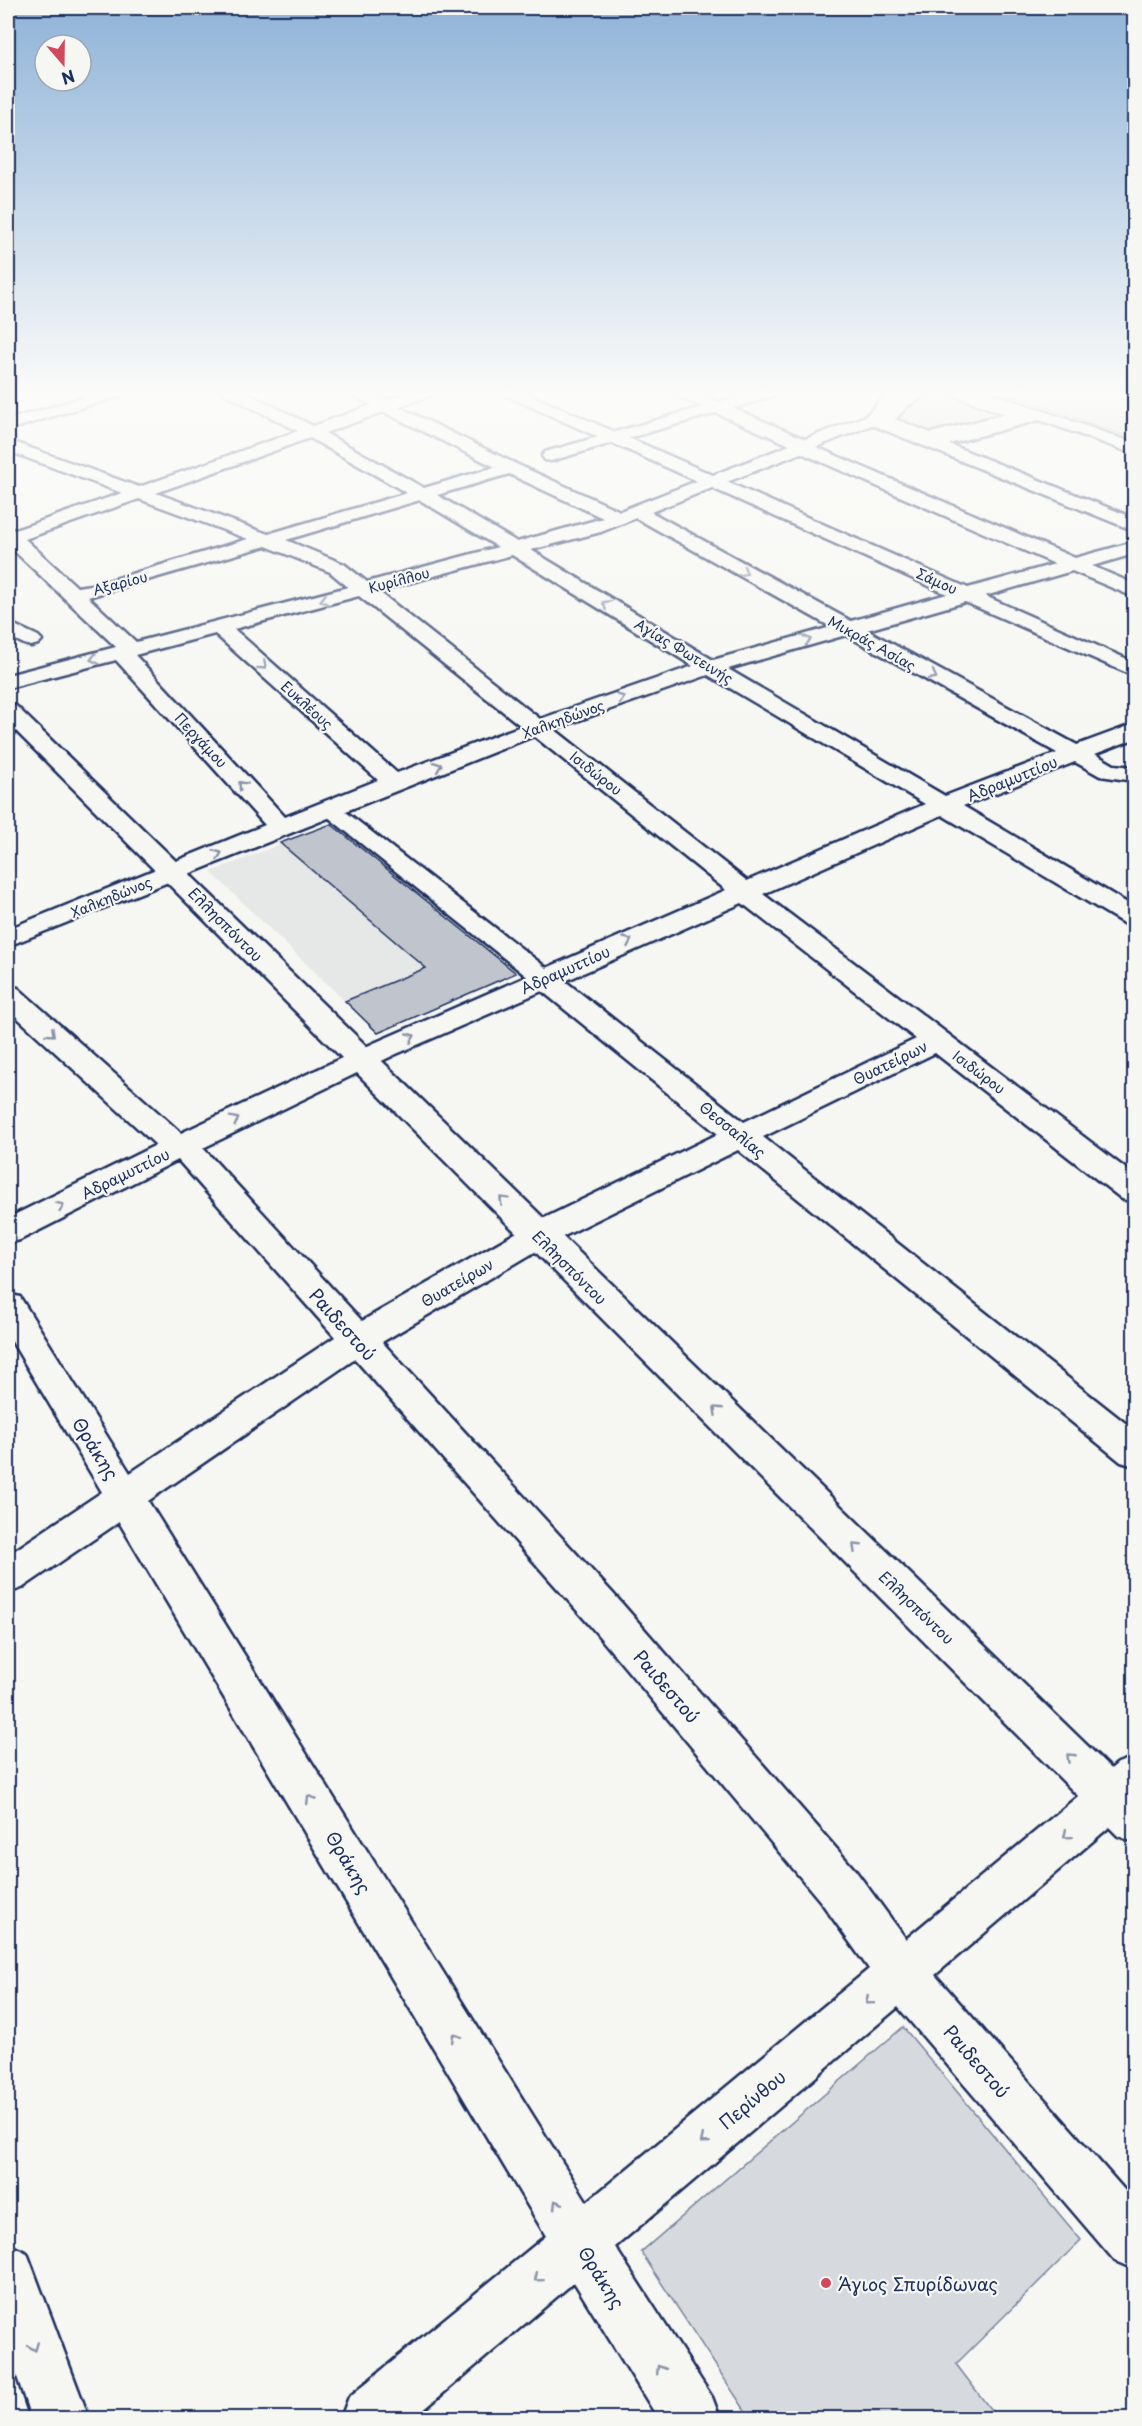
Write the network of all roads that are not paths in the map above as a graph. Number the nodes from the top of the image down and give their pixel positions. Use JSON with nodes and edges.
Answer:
{"nodes":[{"id":1,"x":104,"y":504,"type":"edge"},
{"id":2,"x":172,"y":504,"type":"edge"},
{"id":3,"x":381,"y":504,"type":"edge"},
{"id":4,"x":442,"y":504,"type":"edge"},
{"id":5,"x":600,"y":504,"type":"edge"},
{"id":6,"x":658,"y":504,"type":"edge"},
{"id":7,"x":763,"y":504,"type":"edge"},
{"id":8,"x":936,"y":504,"type":"edge"},
{"id":9,"x":1085,"y":504,"type":"edge"},
{"id":10,"x":629,"y":516,"type":"junction"},
{"id":11,"x":1134,"y":524,"type":"edge"},
{"id":12,"x":9,"y":537,"type":"edge"},
{"id":13,"x":266,"y":539,"type":"junction"},
{"id":14,"x":1134,"y":548,"type":"edge"},
{"id":15,"x":515,"y":549,"type":"junction"},
{"id":16,"x":1076,"y":565,"type":"junction"},
{"id":17,"x":364,"y":589,"type":"junction"},
{"id":18,"x":1134,"y":591,"type":"edge"},
{"id":19,"x":74,"y":594,"type":"junction"},
{"id":20,"x":968,"y":595,"type":"junction"},
{"id":21,"x":219,"y":627,"type":"junction"},
{"id":22,"x":8,"y":628,"type":"edge"},
{"id":23,"x":846,"y":629,"type":"junction"},
{"id":24,"x":31,"y":640,"type":"dead end"},
{"id":25,"x":125,"y":651,"type":"junction"},
{"id":26,"x":710,"y":667,"type":"junction"},
{"id":27,"x":1134,"y":670,"type":"edge"},
{"id":28,"x":8,"y":682,"type":"edge"},
{"id":29,"x":8,"y":711,"type":"edge"},
{"id":30,"x":538,"y":728,"type":"junction"},
{"id":31,"x":1134,"y":731,"type":"edge"},
{"id":32,"x":1075,"y":753,"type":"junction"},
{"id":33,"x":1134,"y":774,"type":"edge"},
{"id":34,"x":395,"y":783,"type":"junction"},
{"id":35,"x":945,"y":805,"type":"junction"},
{"id":36,"x":330,"y":809,"type":"junction"},
{"id":37,"x":282,"y":828,"type":"junction"},
{"id":38,"x":173,"y":872,"type":"junction"},
{"id":39,"x":743,"y":891,"type":"junction"},
{"id":40,"x":1134,"y":918,"type":"edge"},
{"id":41,"x":8,"y":938,"type":"edge"},
{"id":42,"x":544,"y":978,"type":"junction"},
{"id":43,"x":8,"y":994,"type":"edge"},
{"id":44,"x":937,"y":1040,"type":"junction"},
{"id":45,"x":363,"y":1059,"type":"junction"},
{"id":46,"x":741,"y":1136,"type":"junction"},
{"id":47,"x":180,"y":1146,"type":"junction"},
{"id":48,"x":1134,"y":1191,"type":"edge"},
{"id":49,"x":8,"y":1232,"type":"edge"},
{"id":50,"x":538,"y":1235,"type":"junction"},
{"id":51,"x":8,"y":1306,"type":"edge"},
{"id":52,"x":357,"y":1340,"type":"junction"},
{"id":53,"x":1134,"y":1450,"type":"edge"},
{"id":54,"x":125,"y":1495,"type":"junction"},
{"id":55,"x":8,"y":1576,"type":"edge"},
{"id":56,"x":1127,"y":1799,"type":"edge"},
{"id":57,"x":902,"y":1973,"type":"junction"},
{"id":58,"x":1134,"y":2242,"type":"edge"},
{"id":59,"x":581,"y":2243,"type":"junction"},
{"id":60,"x":8,"y":2272,"type":"edge"},
{"id":61,"x":60,"y":2418,"type":"edge"},
{"id":62,"x":369,"y":2418,"type":"edge"},
{"id":63,"x":691,"y":2418,"type":"edge"}],
"edges":[{"from":1,"to":12,"type":"street"},
{"from":2,"to":13,"type":"street","name":"Ισιδώρου"},
{"from":3,"to":13,"type":"street","name":"Αξαρίου"},
{"from":4,"to":15,"type":"street","name":"Αγίας Φωτεινής"},
{"from":5,"to":10,"type":"street","name":"Μικράς Ασίας"},
{"from":6,"to":10,"type":"street","name":"Κυρίλλου"},
{"from":7,"to":20,"type":"street","name":"Σάμου"},
{"from":8,"to":16,"type":"street"},
{"from":9,"to":11,"type":"street"},
{"from":10,"to":15,"type":"street","name":"Κυρίλλου"},
{"from":10,"to":23,"type":"street","name":"Μικράς Ασίας","one_way":true},
{"from":12,"to":19,"type":"street","name":"Περγάμου"},
{"from":13,"to":17,"type":"street","name":"Ισιδώρου"},
{"from":13,"to":19,"type":"street","name":"Αξαρίου"},
{"from":14,"to":16,"type":"street","name":"Χαλκηδώνος"},
{"from":15,"to":17,"type":"street","name":"Κυρίλλου"},
{"from":26,"to":15,"type":"street","name":"Αγίας Φωτεινής","one_way":true},
{"from":16,"to":18,"type":"street"},
{"from":16,"to":20,"type":"street","name":"Χαλκηδώνος"},
{"from":17,"to":21,"type":"street","name":"Κυρίλλου","one_way":true},
{"from":17,"to":30,"type":"street","name":"Ισιδώρου"},
{"from":19,"to":25,"type":"street","name":"Περγάμου"},
{"from":20,"to":23,"type":"street","name":"Χαλκηδώνος"},
{"from":20,"to":27,"type":"street","name":"Σάμου"},
{"from":21,"to":25,"type":"street","name":"Κυρίλλου"},
{"from":21,"to":34,"type":"street","name":"Ευκλέους","one_way":true},
{"from":22,"to":24,"type":"street"},
{"from":26,"to":23,"type":"street","name":"Χαλκηδώνος","one_way":true},
{"from":23,"to":32,"type":"street","name":"Μικράς Ασίας","one_way":true},
{"from":25,"to":28,"type":"street","name":"Κυρίλλου","one_way":true},
{"from":37,"to":25,"type":"street","name":"Περγάμου","one_way":true},
{"from":30,"to":26,"type":"street","name":"Χαλκηδώνος","one_way":true},
{"from":26,"to":35,"type":"street","name":"Αγίας Φωτεινής"},
{"from":29,"to":38,"type":"street","name":"Ελλησπόντου"},
{"from":34,"to":30,"type":"street","name":"Χαλκηδώνος","one_way":true},
{"from":30,"to":39,"type":"street","name":"Ισιδώρου"},
{"from":31,"to":32,"type":"street","name":"Αδραμυττίου"},
{"from":32,"to":33,"type":"street","name":"Μικράς Ασίας"},
{"from":32,"to":35,"type":"street","name":"Αδραμυττίου"},
{"from":34,"to":36,"type":"street","name":"Χαλκηδώνος"},
{"from":35,"to":39,"type":"street","name":"Αδραμυττίου"},
{"from":35,"to":40,"type":"street","name":"Αγίας Φωτεινής"},
{"from":36,"to":37,"type":"street","name":"Χαλκηδώνος"},
{"from":36,"to":42,"type":"street","name":"Θεσσαλίας"},
{"from":38,"to":37,"type":"street","name":"Χαλκηδώνος","one_way":true},
{"from":38,"to":41,"type":"street","name":"Χαλκηδώνος"},
{"from":38,"to":45,"type":"street","name":"Ελλησπόντου"},
{"from":42,"to":39,"type":"street","name":"Αδραμυττίου","one_way":true},
{"from":39,"to":44,"type":"street","name":"Ισιδώρου"},
{"from":45,"to":42,"type":"street","name":"Αδραμυττίου","one_way":true},
{"from":42,"to":46,"type":"street","name":"Θεσσαλίας"},
{"from":43,"to":47,"type":"street","name":"Ραιδεστού","one_way":true},
{"from":44,"to":46,"type":"street","name":"Θυατείρων"},
{"from":44,"to":48,"type":"street","name":"Ισιδώρου"},
{"from":47,"to":45,"type":"street","name":"Αδραμυττίου","one_way":true},
{"from":50,"to":45,"type":"street","name":"Ελλησπόντου","one_way":true},
{"from":46,"to":50,"type":"street","name":"Θυατείρων"},
{"from":46,"to":53,"type":"street","name":"Θεσσαλίας"},
{"from":49,"to":47,"type":"street","name":"Αδραμυττίου","one_way":true},
{"from":47,"to":52,"type":"street","name":"Ραιδεστού"},
{"from":50,"to":52,"type":"street","name":"Θυατείρων"},
{"from":56,"to":50,"type":"street","name":"Ελλησπόντου","one_way":true},
{"from":51,"to":54,"type":"street","name":"Θράκης"},
{"from":52,"to":54,"type":"street","name":"Θυατείρων"},
{"from":52,"to":57,"type":"street","name":"Ραιδεστού"},
{"from":54,"to":55,"type":"street","name":"Θυατείρων"},
{"from":59,"to":54,"type":"street","name":"Θράκης","one_way":true},
{"from":56,"to":57,"type":"street","name":"Περίνθου","one_way":true},
{"from":57,"to":58,"type":"street","name":"Ραιδεστού"},
{"from":57,"to":59,"type":"street","name":"Περίνθου","one_way":true},
{"from":59,"to":62,"type":"street","name":"Περίνθου","one_way":true},
{"from":63,"to":59,"type":"street","name":"Θράκης","one_way":true},
{"from":60,"to":61,"type":"street","one_way":true}]}
